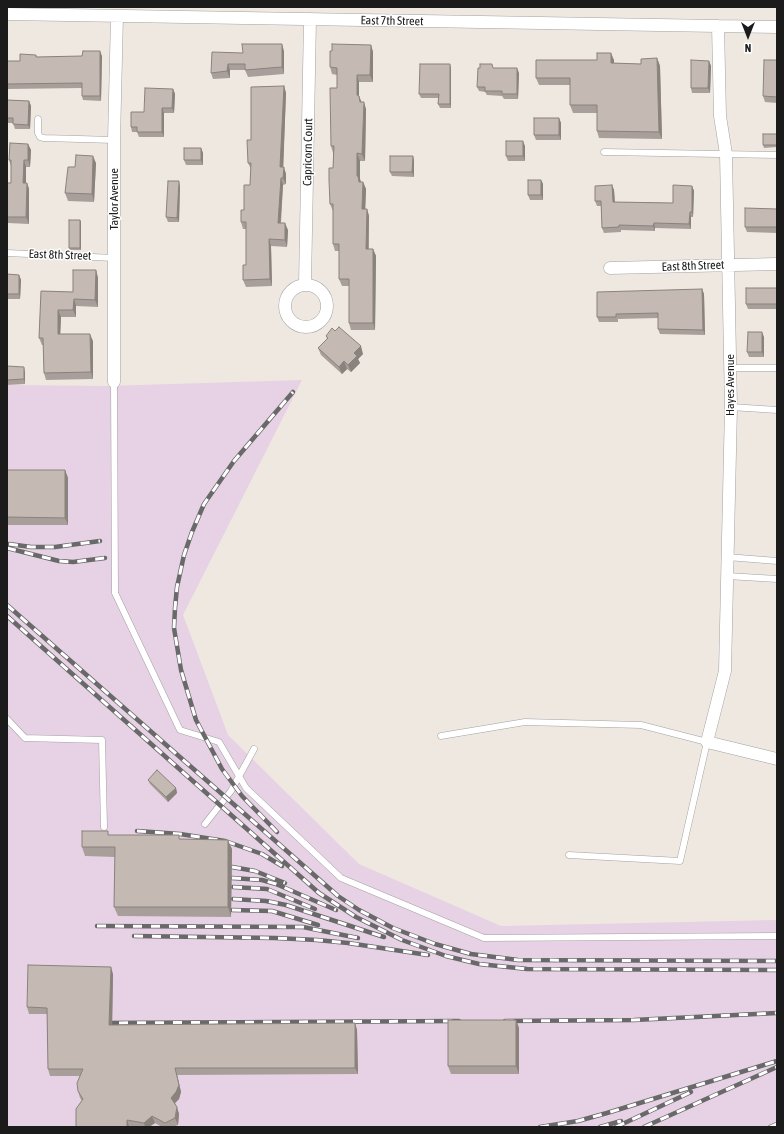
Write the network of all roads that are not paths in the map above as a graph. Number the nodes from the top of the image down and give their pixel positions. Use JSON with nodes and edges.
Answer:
{"nodes":[{"id":1,"x":7,"y":14,"type":"edge"},
{"id":2,"x":117,"y":16,"type":"junction"},
{"id":3,"x":310,"y":19,"type":"junction"},
{"id":4,"x":718,"y":26,"type":"junction"},
{"id":5,"x":777,"y":27,"type":"edge"},
{"id":6,"x":38,"y":119,"type":"dead end"},
{"id":7,"x":114,"y":140,"type":"junction"},
{"id":8,"x":604,"y":152,"type":"dead end"},
{"id":9,"x":726,"y":154,"type":"junction"},
{"id":10,"x":777,"y":155,"type":"edge"},
{"id":11,"x":7,"y":253,"type":"edge"},
{"id":12,"x":114,"y":258,"type":"junction"},
{"id":13,"x":777,"y":264,"type":"edge"},
{"id":14,"x":729,"y":265,"type":"junction"},
{"id":15,"x":610,"y":268,"type":"dead end"},
{"id":16,"x":306,"y":284,"type":"dead end"},
{"id":17,"x":730,"y":368,"type":"junction"},
{"id":18,"x":777,"y":368,"type":"edge"},
{"id":19,"x":114,"y":382,"type":"joint"},
{"id":20,"x":730,"y":407,"type":"junction"},
{"id":21,"x":777,"y":410,"type":"edge"},
{"id":22,"x":727,"y":557,"type":"junction"},
{"id":23,"x":777,"y":561,"type":"edge"},
{"id":24,"x":727,"y":576,"type":"junction"},
{"id":25,"x":777,"y":579,"type":"edge"},
{"id":26,"x":7,"y":719,"type":"edge"},
{"id":27,"x":441,"y":736,"type":"dead end"},
{"id":28,"x":707,"y":742,"type":"junction"},
{"id":29,"x":254,"y":749,"type":"dead end"},
{"id":30,"x":777,"y":759,"type":"edge"},
{"id":31,"x":240,"y":778,"type":"junction"},
{"id":32,"x":205,"y":824,"type":"dead end"},
{"id":33,"x":104,"y":826,"type":"dead end"},
{"id":34,"x":569,"y":855,"type":"dead end"},
{"id":35,"x":777,"y":936,"type":"edge"}],
"edges":[{"from":1,"to":2,"type":"street","name":"East 7th Street"},
{"from":2,"to":3,"type":"street","name":"East 7th Street"},
{"from":2,"to":7,"type":"street","name":"Taylor Avenue"},
{"from":3,"to":4,"type":"street","name":"East 7th Street"},
{"from":3,"to":16,"type":"street","name":"Capricorn Court"},
{"from":4,"to":5,"type":"street","name":"East 7th Street"},
{"from":4,"to":9,"type":"street","name":"Hayes Avenue"},
{"from":6,"to":7,"type":"lane"},
{"from":7,"to":12,"type":"street","name":"Taylor Avenue"},
{"from":8,"to":9,"type":"lane"},
{"from":9,"to":10,"type":"lane"},
{"from":9,"to":14,"type":"street","name":"Hayes Avenue"},
{"from":11,"to":12,"type":"lane","name":"East 8th Street"},
{"from":12,"to":19,"type":"street","name":"Taylor Avenue"},
{"from":13,"to":14,"type":"street","name":"East 8th Street"},
{"from":14,"to":15,"type":"street","name":"East 8th Street"},
{"from":14,"to":17,"type":"street","name":"Hayes Avenue"},
{"from":17,"to":18,"type":"lane"},
{"from":17,"to":20,"type":"street","name":"Hayes Avenue"},
{"from":19,"to":31,"type":"lane"},
{"from":20,"to":21,"type":"lane"},
{"from":20,"to":22,"type":"street","name":"Hayes Avenue"},
{"from":22,"to":23,"type":"lane"},
{"from":22,"to":24,"type":"street","name":"Hayes Avenue"},
{"from":24,"to":25,"type":"lane"},
{"from":24,"to":28,"type":"street","name":"Hayes Avenue"},
{"from":26,"to":33,"type":"lane"},
{"from":27,"to":28,"type":"lane"},
{"from":28,"to":30,"type":"street"},
{"from":28,"to":34,"type":"lane"},
{"from":29,"to":31,"type":"lane"},
{"from":31,"to":32,"type":"lane"},
{"from":31,"to":35,"type":"lane"}]}
